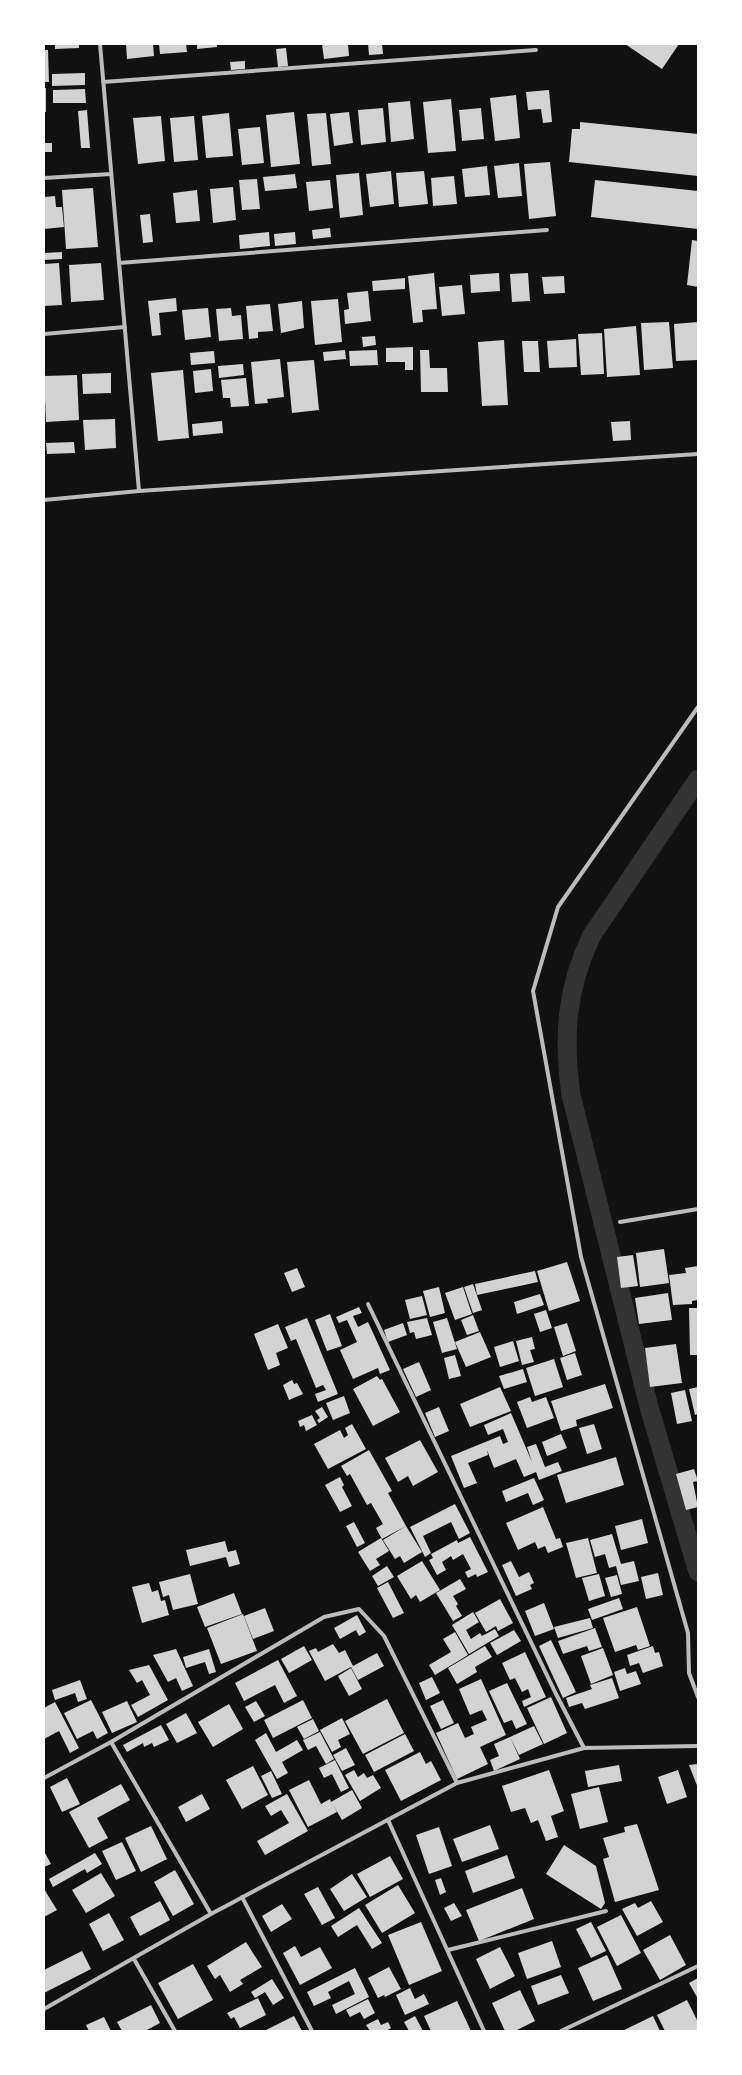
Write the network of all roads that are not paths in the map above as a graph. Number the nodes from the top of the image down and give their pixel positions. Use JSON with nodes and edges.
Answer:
{"nodes":[{"id":1,"x":100,"y":44,"type":"edge"},
{"id":2,"x":536,"y":50,"type":"dead end"},
{"id":3,"x":103,"y":82,"type":"junction"},
{"id":4,"x":111,"y":174,"type":"junction"},
{"id":5,"x":44,"y":178,"type":"edge"},
{"id":6,"x":547,"y":230,"type":"dead end"},
{"id":7,"x":119,"y":263,"type":"junction"},
{"id":8,"x":125,"y":327,"type":"junction"},
{"id":9,"x":44,"y":334,"type":"edge"},
{"id":10,"x":698,"y":454,"type":"edge"},
{"id":11,"x":139,"y":491,"type":"junction"},
{"id":12,"x":44,"y":500,"type":"edge"},
{"id":13,"x":698,"y":707,"type":"edge"},
{"id":14,"x":698,"y":1209,"type":"edge"},
{"id":15,"x":620,"y":1222,"type":"dead end"},
{"id":16,"x":368,"y":1304,"type":"dead end"},
{"id":17,"x":698,"y":1697,"type":"edge"},
{"id":18,"x":110,"y":1742,"type":"junction"},
{"id":19,"x":698,"y":1746,"type":"edge"},
{"id":20,"x":584,"y":1748,"type":"junction"},
{"id":21,"x":44,"y":1778,"type":"edge"},
{"id":22,"x":457,"y":1783,"type":"junction"},
{"id":23,"x":388,"y":1820,"type":"junction"},
{"id":24,"x":242,"y":1897,"type":"junction"},
{"id":25,"x":606,"y":1911,"type":"dead end"},
{"id":26,"x":211,"y":1914,"type":"junction"},
{"id":27,"x":448,"y":1950,"type":"junction"},
{"id":28,"x":134,"y":1959,"type":"junction"},
{"id":29,"x":698,"y":1966,"type":"edge"},
{"id":30,"x":44,"y":2009,"type":"edge"},
{"id":31,"x":175,"y":2031,"type":"edge"},
{"id":32,"x":312,"y":2031,"type":"edge"},
{"id":33,"x":484,"y":2031,"type":"edge"},
{"id":34,"x":561,"y":2031,"type":"edge"}],
"edges":[{"from":1,"to":3,"type":"street"},
{"from":2,"to":3,"type":"street"},
{"from":3,"to":4,"type":"street"},
{"from":4,"to":5,"type":"street"},
{"from":4,"to":7,"type":"street"},
{"from":6,"to":7,"type":"street"},
{"from":7,"to":8,"type":"street"},
{"from":8,"to":9,"type":"street"},
{"from":8,"to":11,"type":"street"},
{"from":10,"to":11,"type":"street"},
{"from":11,"to":12,"type":"street"},
{"from":13,"to":17,"type":"street"},
{"from":14,"to":15,"type":"street"},
{"from":16,"to":20,"type":"street"},
{"from":18,"to":21,"type":"street"},
{"from":18,"to":22,"type":"street"},
{"from":18,"to":26,"type":"street"},
{"from":19,"to":20,"type":"street"},
{"from":20,"to":22,"type":"street"},
{"from":22,"to":23,"type":"street"},
{"from":23,"to":24,"type":"street"},
{"from":23,"to":27,"type":"street"},
{"from":24,"to":26,"type":"street"},
{"from":24,"to":32,"type":"street"},
{"from":25,"to":27,"type":"street"},
{"from":26,"to":28,"type":"street"},
{"from":27,"to":33,"type":"street"},
{"from":28,"to":30,"type":"street"},
{"from":28,"to":31,"type":"street"},
{"from":29,"to":34,"type":"street"}]}
